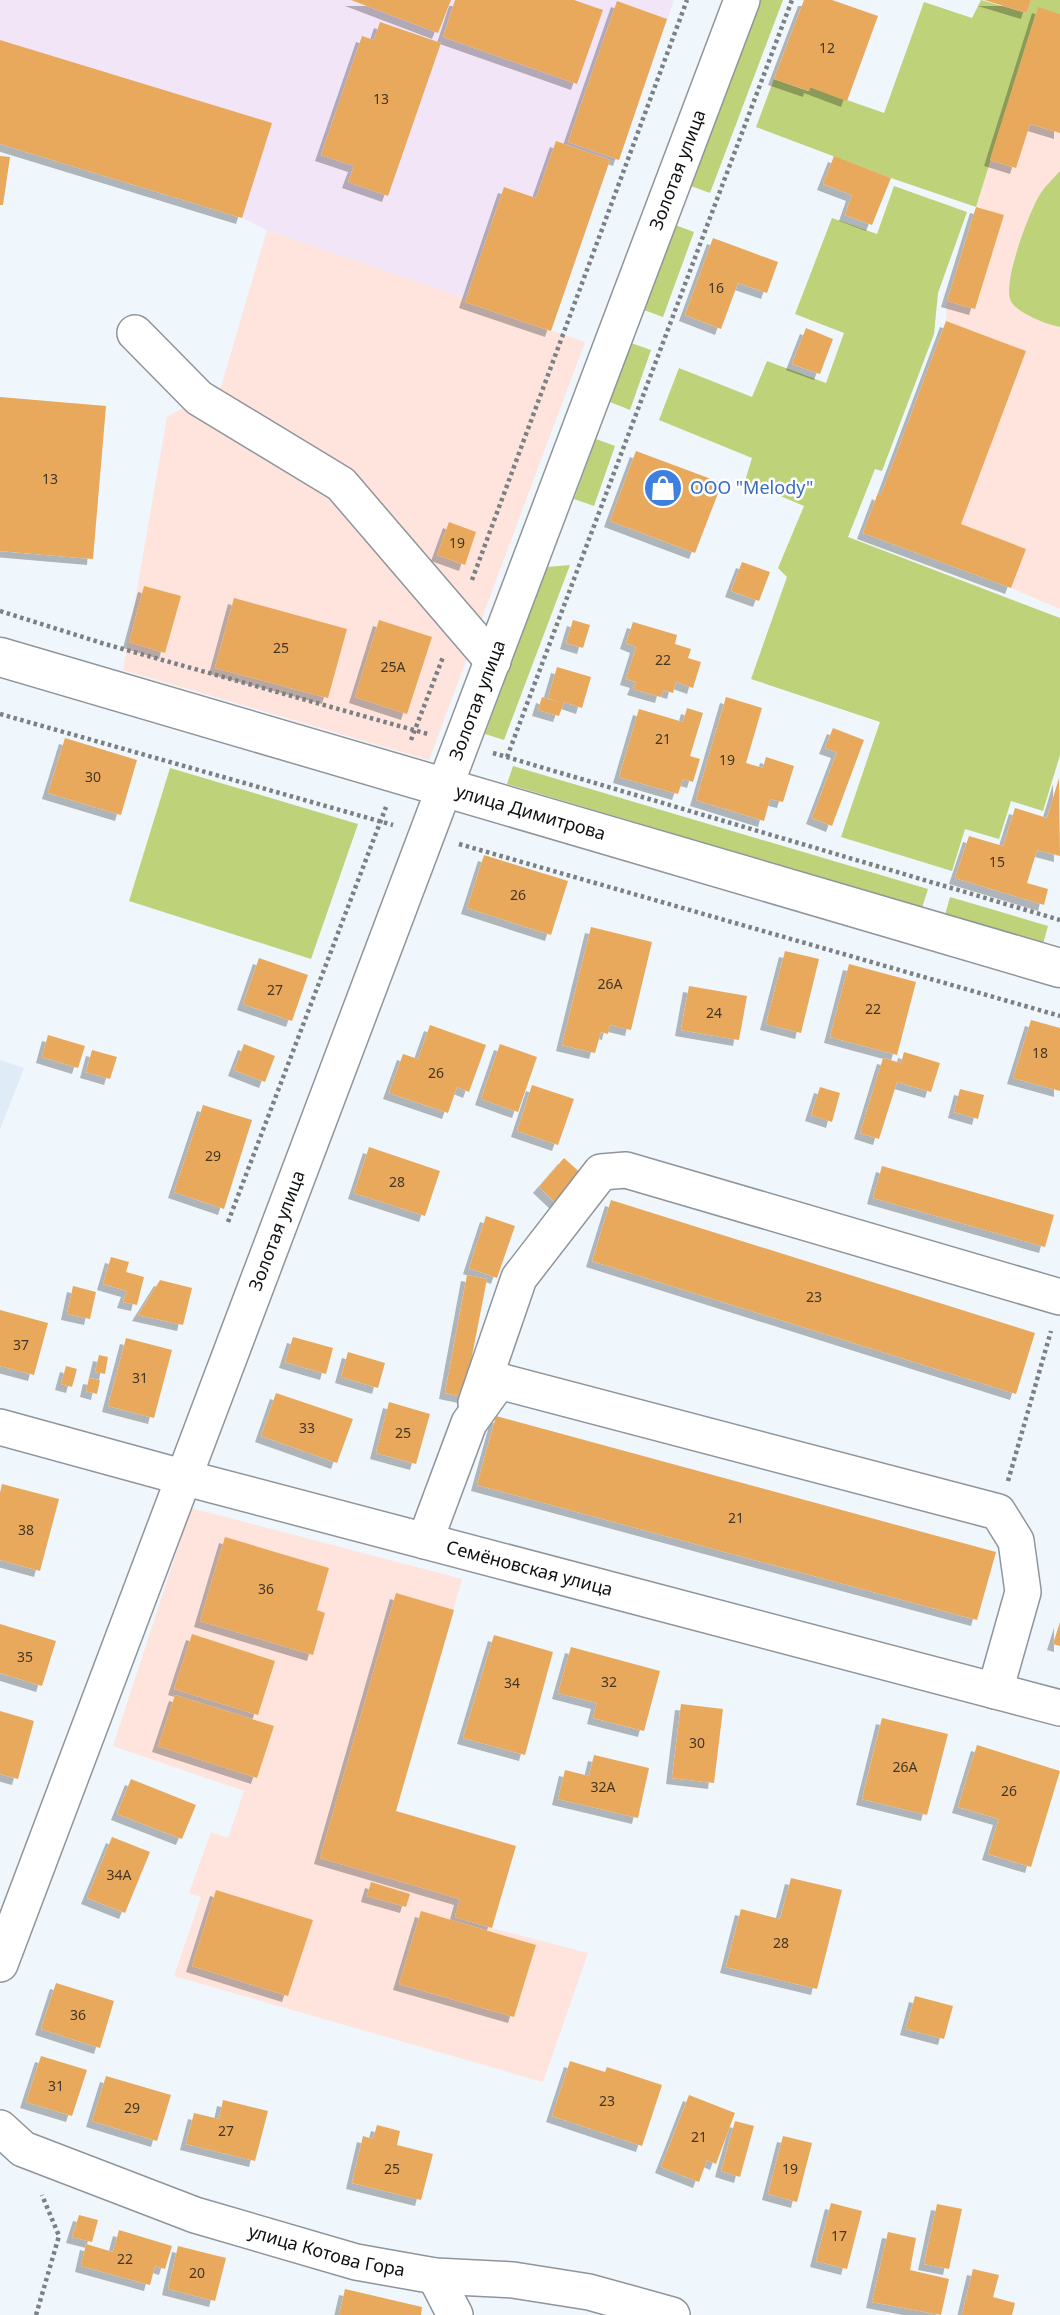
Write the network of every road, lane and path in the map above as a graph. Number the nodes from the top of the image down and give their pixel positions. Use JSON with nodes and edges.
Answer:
{"nodes":[{"id":1,"x":742,"y":0,"type":"edge"},
{"id":2,"x":792,"y":0,"type":"edge"},
{"id":3,"x":135,"y":332,"type":"dead end"},
{"id":4,"x":0,"y":611,"type":"edge"},
{"id":5,"x":0,"y":657,"type":"edge"},
{"id":6,"x":493,"y":661,"type":"junction"},
{"id":7,"x":0,"y":714,"type":"edge"},
{"id":8,"x":462,"y":744,"type":"junction"},
{"id":9,"x":507,"y":757,"type":"junction"},
{"id":10,"x":446,"y":788,"type":"junction"},
{"id":11,"x":404,"y":829,"type":"dead end"},
{"id":12,"x":452,"y":842,"type":"dead end"},
{"id":13,"x":1060,"y":920,"type":"edge"},
{"id":14,"x":1060,"y":968,"type":"edge"},
{"id":15,"x":1060,"y":1016,"type":"edge"},
{"id":16,"x":1056,"y":1312,"type":"edge"},
{"id":17,"x":470,"y":1423,"type":"junction"},
{"id":18,"x":0,"y":1427,"type":"edge"},
{"id":19,"x":182,"y":1477,"type":"junction"},
{"id":20,"x":999,"y":1512,"type":"junction"},
{"id":21,"x":425,"y":1541,"type":"junction"},
{"id":22,"x":995,"y":1691,"type":"junction"},
{"id":23,"x":1060,"y":1708,"type":"edge"},
{"id":24,"x":0,"y":1964,"type":"edge"},
{"id":25,"x":12,"y":2138,"type":"edge"},
{"id":26,"x":435,"y":2276,"type":"junction"},
{"id":27,"x":36,"y":2315,"type":"edge"},
{"id":28,"x":455,"y":2315,"type":"edge"},
{"id":29,"x":672,"y":2315,"type":"edge"}],
"edges":[{"from":1,"to":6,"type":"street","name":"Золотая улица"},
{"from":2,"to":9,"type":"path"},
{"from":3,"to":6,"type":"street"},
{"from":4,"to":8,"type":"path"},
{"from":5,"to":10,"type":"main road","name":"улица Димитрова"},
{"from":6,"to":8,"type":"street","name":"Золотая улица"},
{"from":7,"to":11,"type":"path"},
{"from":8,"to":9,"type":"path"},
{"from":8,"to":10,"type":"street","name":"Золотая улица"},
{"from":9,"to":13,"type":"path"},
{"from":10,"to":14,"type":"main road","name":"улица Димитрова"},
{"from":10,"to":19,"type":"street","name":"Золотая улица"},
{"from":12,"to":15,"type":"path"},
{"from":16,"to":17,"type":"street"},
{"from":16,"to":20,"type":"path"},
{"from":17,"to":20,"type":"street"},
{"from":17,"to":21,"type":"street"},
{"from":18,"to":19,"type":"street","name":"Семёновская улица"},
{"from":19,"to":21,"type":"street","name":"Семёновская улица"},
{"from":19,"to":24,"type":"street","name":"Золотая улица"},
{"from":20,"to":22,"type":"street"},
{"from":21,"to":22,"type":"street","name":"Семёновская улица"},
{"from":22,"to":23,"type":"street","name":"Семёновская улица"},
{"from":25,"to":26,"type":"street","name":"улица Котова Гора"},
{"from":25,"to":27,"type":"path"},
{"from":26,"to":28,"type":"street"},
{"from":26,"to":29,"type":"street","name":"улица Котова Гора"}]}
